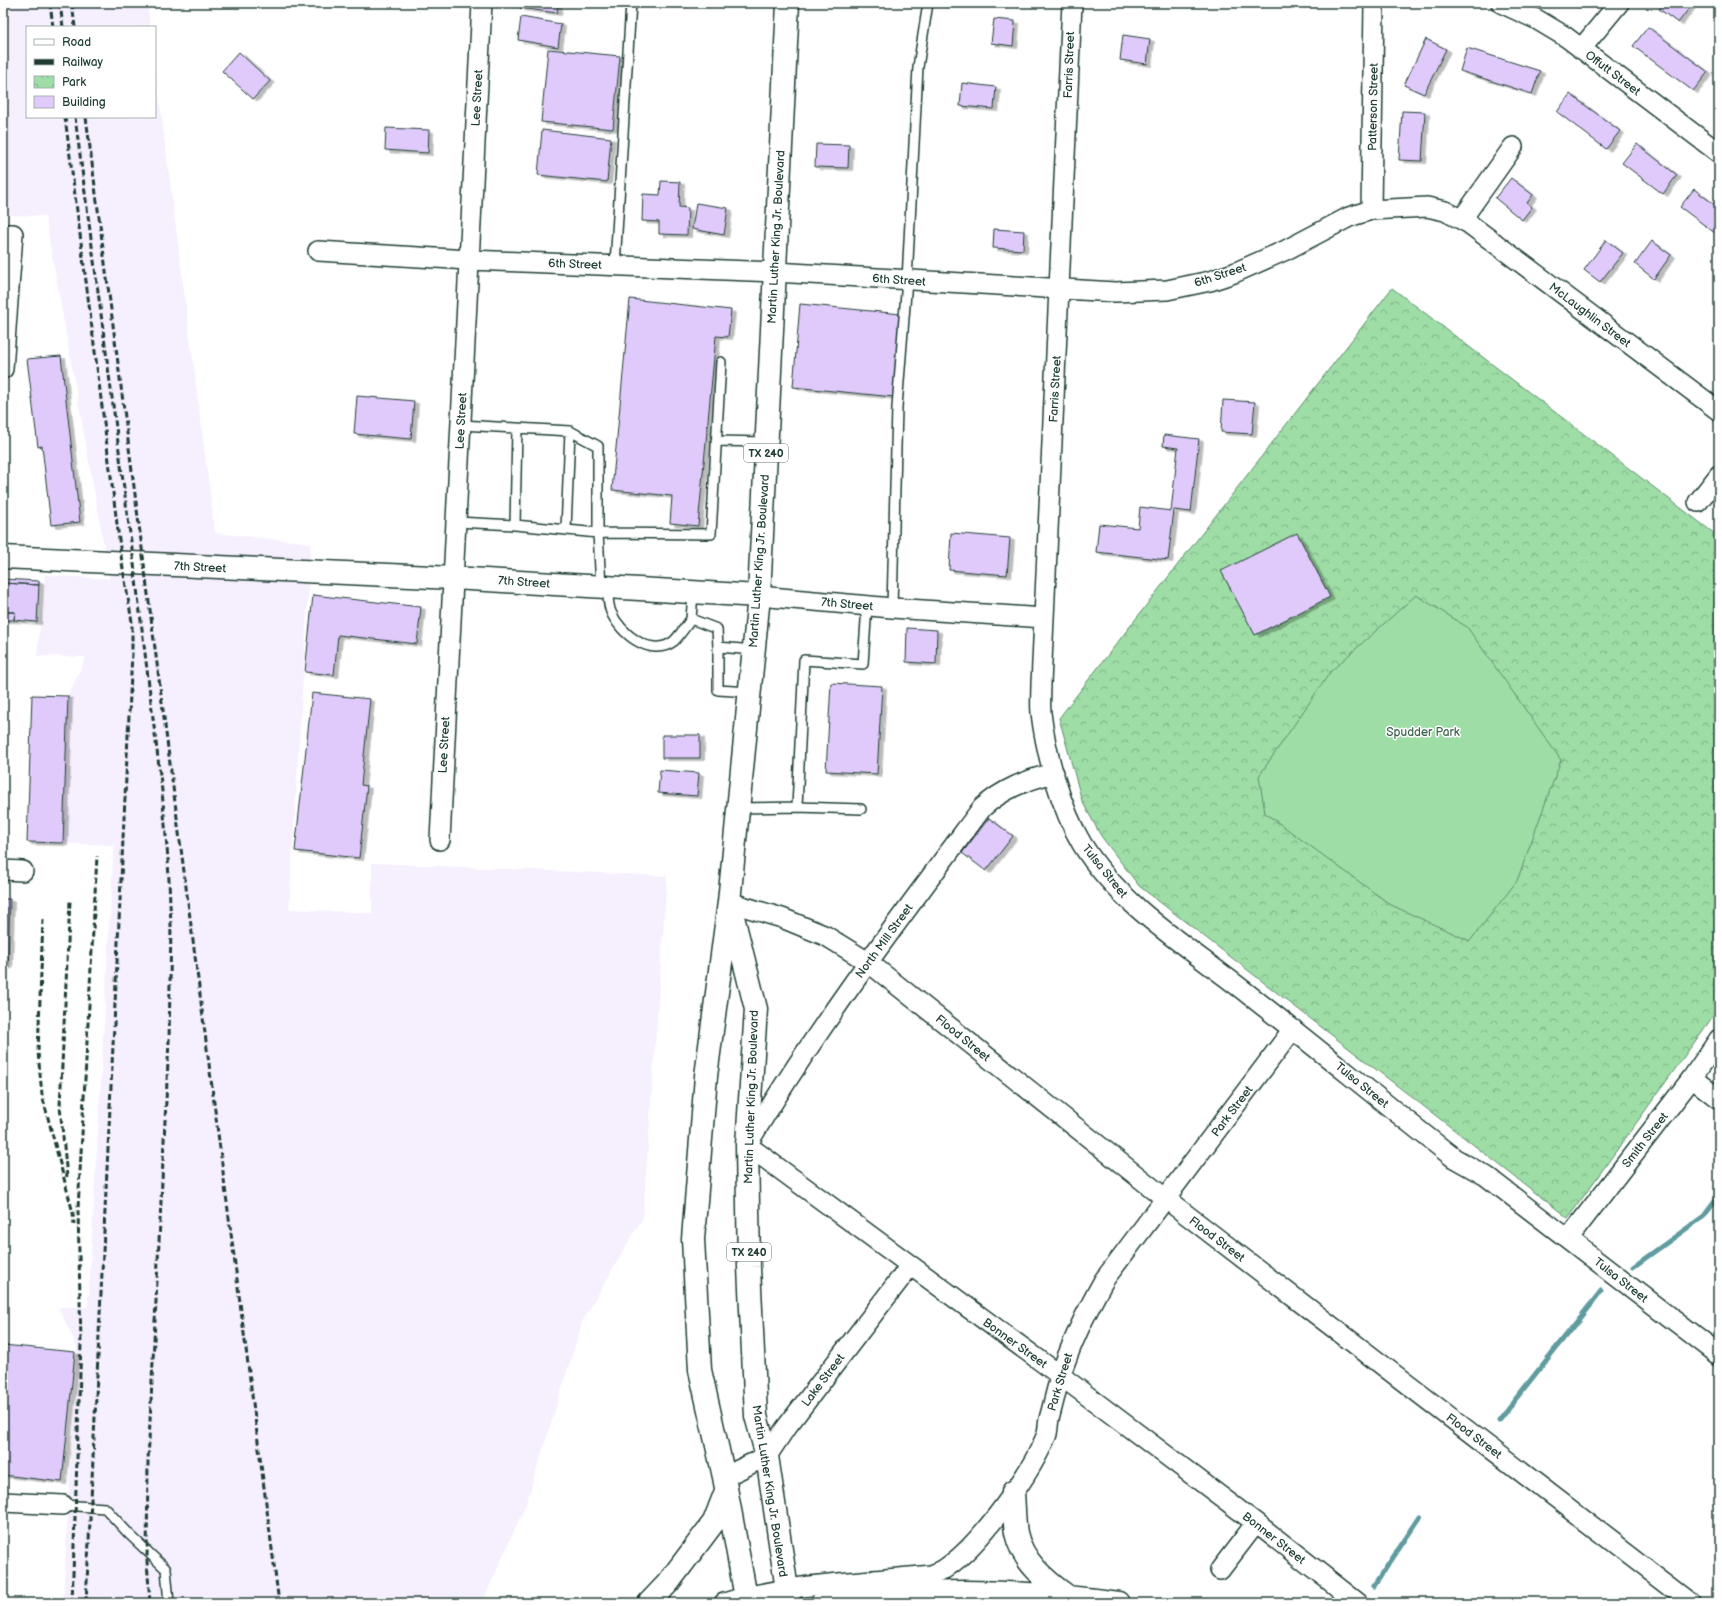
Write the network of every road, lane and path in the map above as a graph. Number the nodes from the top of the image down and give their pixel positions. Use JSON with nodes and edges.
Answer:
{"nodes":[{"id":1,"x":482,"y":3,"type":"edge"},
{"id":2,"x":631,"y":3,"type":"edge"},
{"id":3,"x":788,"y":3,"type":"edge"},
{"id":4,"x":928,"y":3,"type":"edge"},
{"id":5,"x":1072,"y":3,"type":"edge"},
{"id":6,"x":1374,"y":3,"type":"edge"},
{"id":7,"x":1501,"y":3,"type":"edge"},
{"id":8,"x":1620,"y":3,"type":"edge"},
{"id":9,"x":1581,"y":49,"type":"junction"},
{"id":10,"x":1513,"y":147,"type":"dead end"},
{"id":11,"x":1719,"y":154,"type":"edge"},
{"id":12,"x":1371,"y":210,"type":"junction"},
{"id":13,"x":1462,"y":219,"type":"junction"},
{"id":14,"x":8,"y":234,"type":"edge"},
{"id":15,"x":318,"y":251,"type":"dead end"},
{"id":16,"x":469,"y":260,"type":"junction"},
{"id":17,"x":615,"y":265,"type":"junction"},
{"id":18,"x":775,"y":272,"type":"junction"},
{"id":19,"x":907,"y":280,"type":"junction"},
{"id":20,"x":1060,"y":290,"type":"junction"},
{"id":21,"x":721,"y":362,"type":"dead end"},
{"id":22,"x":3,"y":369,"type":"edge"},
{"id":23,"x":1719,"y":411,"type":"edge"},
{"id":24,"x":461,"y":425,"type":"junction"},
{"id":25,"x":517,"y":429,"type":"junction"},
{"id":26,"x":570,"y":431,"type":"junction"},
{"id":27,"x":716,"y":441,"type":"junction"},
{"id":28,"x":766,"y":442,"type":"junction"},
{"id":29,"x":1719,"y":475,"type":"edge"},
{"id":30,"x":1698,"y":502,"type":"dead end"},
{"id":31,"x":456,"y":522,"type":"junction"},
{"id":32,"x":514,"y":525,"type":"junction"},
{"id":33,"x":566,"y":530,"type":"junction"},
{"id":34,"x":598,"y":533,"type":"junction"},
{"id":35,"x":3,"y":557,"type":"edge"},
{"id":36,"x":453,"y":578,"type":"junction"},
{"id":37,"x":604,"y":587,"type":"junction"},
{"id":38,"x":693,"y":593,"type":"junction"},
{"id":39,"x":759,"y":596,"type":"junction"},
{"id":40,"x":867,"y":606,"type":"junction"},
{"id":41,"x":892,"y":608,"type":"junction"},
{"id":42,"x":1044,"y":618,"type":"junction"},
{"id":43,"x":691,"y":619,"type":"junction"},
{"id":44,"x":718,"y":647,"type":"junction"},
{"id":45,"x":754,"y":650,"type":"junction"},
{"id":46,"x":750,"y":692,"type":"junction"},
{"id":47,"x":1054,"y":773,"type":"junction"},
{"id":48,"x":797,"y":807,"type":"junction"},
{"id":49,"x":738,"y":808,"type":"junction"},
{"id":50,"x":862,"y":809,"type":"dead end"},
{"id":51,"x":440,"y":840,"type":"dead end"},
{"id":52,"x":3,"y":870,"type":"edge"},
{"id":53,"x":23,"y":871,"type":"dead end"},
{"id":54,"x":729,"y":902,"type":"junction"},
{"id":55,"x":868,"y":962,"type":"junction"},
{"id":56,"x":1293,"y":1030,"type":"junction"},
{"id":57,"x":1719,"y":1039,"type":"edge"},
{"id":58,"x":1692,"y":1078,"type":"junction"},
{"id":59,"x":1719,"y":1099,"type":"edge"},
{"id":60,"x":747,"y":1145,"type":"junction"},
{"id":61,"x":1166,"y":1199,"type":"junction"},
{"id":62,"x":1568,"y":1239,"type":"junction"},
{"id":63,"x":910,"y":1266,"type":"junction"},
{"id":64,"x":1719,"y":1355,"type":"edge"},
{"id":65,"x":1061,"y":1376,"type":"junction"},
{"id":66,"x":767,"y":1456,"type":"junction"},
{"id":67,"x":725,"y":1484,"type":"junction"},
{"id":68,"x":1014,"y":1492,"type":"junction"},
{"id":69,"x":3,"y":1502,"type":"edge"},
{"id":70,"x":62,"y":1505,"type":"joint"},
{"id":71,"x":1256,"y":1523,"type":"junction"},
{"id":72,"x":1220,"y":1570,"type":"dead end"},
{"id":73,"x":1067,"y":1596,"type":"junction"},
{"id":74,"x":782,"y":1598,"type":"edge"},
{"id":75,"x":747,"y":1600,"type":"edge"},
{"id":76,"x":169,"y":1603,"type":"edge"},
{"id":77,"x":649,"y":1603,"type":"edge"},
{"id":78,"x":724,"y":1603,"type":"edge"},
{"id":79,"x":822,"y":1603,"type":"edge"},
{"id":80,"x":1118,"y":1603,"type":"edge"},
{"id":81,"x":1358,"y":1603,"type":"edge"},
{"id":82,"x":1692,"y":1603,"type":"edge"}],
"edges":[{"from":1,"to":16,"type":"street","name":"Lee Street"},
{"from":2,"to":17,"type":"lane"},
{"from":3,"to":18,"type":"main road","name":"Martin Luther King Jr. Boulevard","number":"TX 240"},
{"from":4,"to":19,"type":"lane"},
{"from":5,"to":20,"type":"street","name":"Farris Street"},
{"from":6,"to":12,"type":"street","name":"Patterson Street"},
{"from":7,"to":9,"type":"street","name":"Offutt Street"},
{"from":8,"to":9,"type":"street"},
{"from":9,"to":11,"type":"street","name":"Offutt Street"},
{"from":10,"to":13,"type":"street"},
{"from":12,"to":13,"type":"street","name":"6th Street"},
{"from":12,"to":20,"type":"street","name":"6th Street"},
{"from":13,"to":23,"type":"street","name":"McLaughlin Street"},
{"from":14,"to":22,"type":"street"},
{"from":15,"to":16,"type":"street","name":"6th Street"},
{"from":16,"to":17,"type":"street","name":"6th Street"},
{"from":16,"to":24,"type":"street","name":"Lee Street"},
{"from":17,"to":18,"type":"street","name":"6th Street"},
{"from":18,"to":19,"type":"street","name":"6th Street"},
{"from":18,"to":28,"type":"main road","name":"Martin Luther King Jr. Boulevard","number":"TX 240"},
{"from":19,"to":20,"type":"street","name":"6th Street"},
{"from":19,"to":41,"type":"lane"},
{"from":20,"to":42,"type":"street","name":"Farris Street"},
{"from":21,"to":27,"type":"lane"},
{"from":24,"to":25,"type":"lane"},
{"from":24,"to":31,"type":"street","name":"Lee Street"},
{"from":25,"to":26,"type":"lane"},
{"from":25,"to":32,"type":"lane"},
{"from":26,"to":33,"type":"lane"},
{"from":26,"to":34,"type":"lane"},
{"from":27,"to":28,"type":"lane"},
{"from":27,"to":34,"type":"lane"},
{"from":28,"to":39,"type":"main road","name":"Martin Luther King Jr. Boulevard","number":"TX 240"},
{"from":29,"to":30,"type":"street"},
{"from":31,"to":32,"type":"lane"},
{"from":31,"to":36,"type":"street","name":"Lee Street"},
{"from":32,"to":33,"type":"lane"},
{"from":33,"to":34,"type":"lane"},
{"from":34,"to":37,"type":"lane"},
{"from":35,"to":36,"type":"main road","name":"7th Street"},
{"from":36,"to":37,"type":"main road","name":"7th Street"},
{"from":36,"to":51,"type":"street","name":"Lee Street"},
{"from":37,"to":38,"type":"main road","name":"7th Street"},
{"from":37,"to":43,"type":"lane"},
{"from":38,"to":39,"type":"main road","name":"7th Street"},
{"from":38,"to":43,"type":"lane"},
{"from":39,"to":40,"type":"street","name":"7th Street"},
{"from":39,"to":45,"type":"main road","name":"Martin Luther King Jr. Boulevard","number":"TX 240"},
{"from":40,"to":41,"type":"street","name":"7th Street"},
{"from":40,"to":48,"type":"lane"},
{"from":41,"to":42,"type":"street","name":"7th Street"},
{"from":42,"to":47,"type":"street","name":"Farris Street"},
{"from":43,"to":44,"type":"lane"},
{"from":44,"to":45,"type":"lane"},
{"from":44,"to":46,"type":"lane"},
{"from":45,"to":46,"type":"main road","name":"Martin Luther King Jr. Boulevard","number":"TX 240"},
{"from":46,"to":49,"type":"main road","name":"Martin Luther King Jr. Boulevard","number":"TX 240"},
{"from":47,"to":55,"type":"street","name":"North Mill Street"},
{"from":47,"to":56,"type":"street","name":"Tulsa Street"},
{"from":48,"to":49,"type":"lane"},
{"from":48,"to":50,"type":"lane"},
{"from":49,"to":54,"type":"main road","name":"Martin Luther King Jr. Boulevard","number":"TX 240"},
{"from":52,"to":53,"type":"street"},
{"from":54,"to":55,"type":"street","name":"Flood Street"},
{"from":54,"to":60,"type":"main road","name":"Martin Luther King Jr. Boulevard","number":"TX 240"},
{"from":54,"to":67,"type":"main road","name":"Martin Luther King Jr. Boulevard","number":"TX 240"},
{"from":55,"to":60,"type":"street","name":"North Mill Street"},
{"from":55,"to":61,"type":"street","name":"Flood Street"},
{"from":56,"to":61,"type":"street","name":"Park Street"},
{"from":56,"to":62,"type":"street","name":"Tulsa Street"},
{"from":57,"to":58,"type":"street","name":"Smith Street"},
{"from":58,"to":59,"type":"street"},
{"from":58,"to":62,"type":"street","name":"Smith Street"},
{"from":60,"to":63,"type":"street","name":"Bonner Street"},
{"from":60,"to":66,"type":"main road","name":"Martin Luther King Jr. Boulevard","number":"TX 240"},
{"from":61,"to":65,"type":"street","name":"Park Street"},
{"from":61,"to":82,"type":"street","name":"Flood Street"},
{"from":62,"to":64,"type":"street","name":"Tulsa Street"},
{"from":63,"to":65,"type":"street","name":"Bonner Street"},
{"from":63,"to":66,"type":"street","name":"Lake Street"},
{"from":65,"to":68,"type":"street","name":"Park Street"},
{"from":65,"to":71,"type":"street","name":"Bonner Street"},
{"from":66,"to":67,"type":"street"},
{"from":66,"to":74,"type":"main road","name":"Martin Luther King Jr. Boulevard","number":"TX 240"},
{"from":67,"to":75,"type":"main road","name":"Martin Luther King Jr. Boulevard","number":"TX 240"},
{"from":67,"to":77,"type":"main road"},
{"from":68,"to":73,"type":"main road"},
{"from":68,"to":74,"type":"street","name":"Park Street"},
{"from":69,"to":70,"type":"street"},
{"from":70,"to":76,"type":"lane"},
{"from":71,"to":72,"type":"street"},
{"from":71,"to":81,"type":"street","name":"Bonner Street"},
{"from":73,"to":79,"type":"main road"},
{"from":73,"to":80,"type":"main road"},
{"from":74,"to":75,"type":"main road"},
{"from":75,"to":78,"type":"street"}]}
